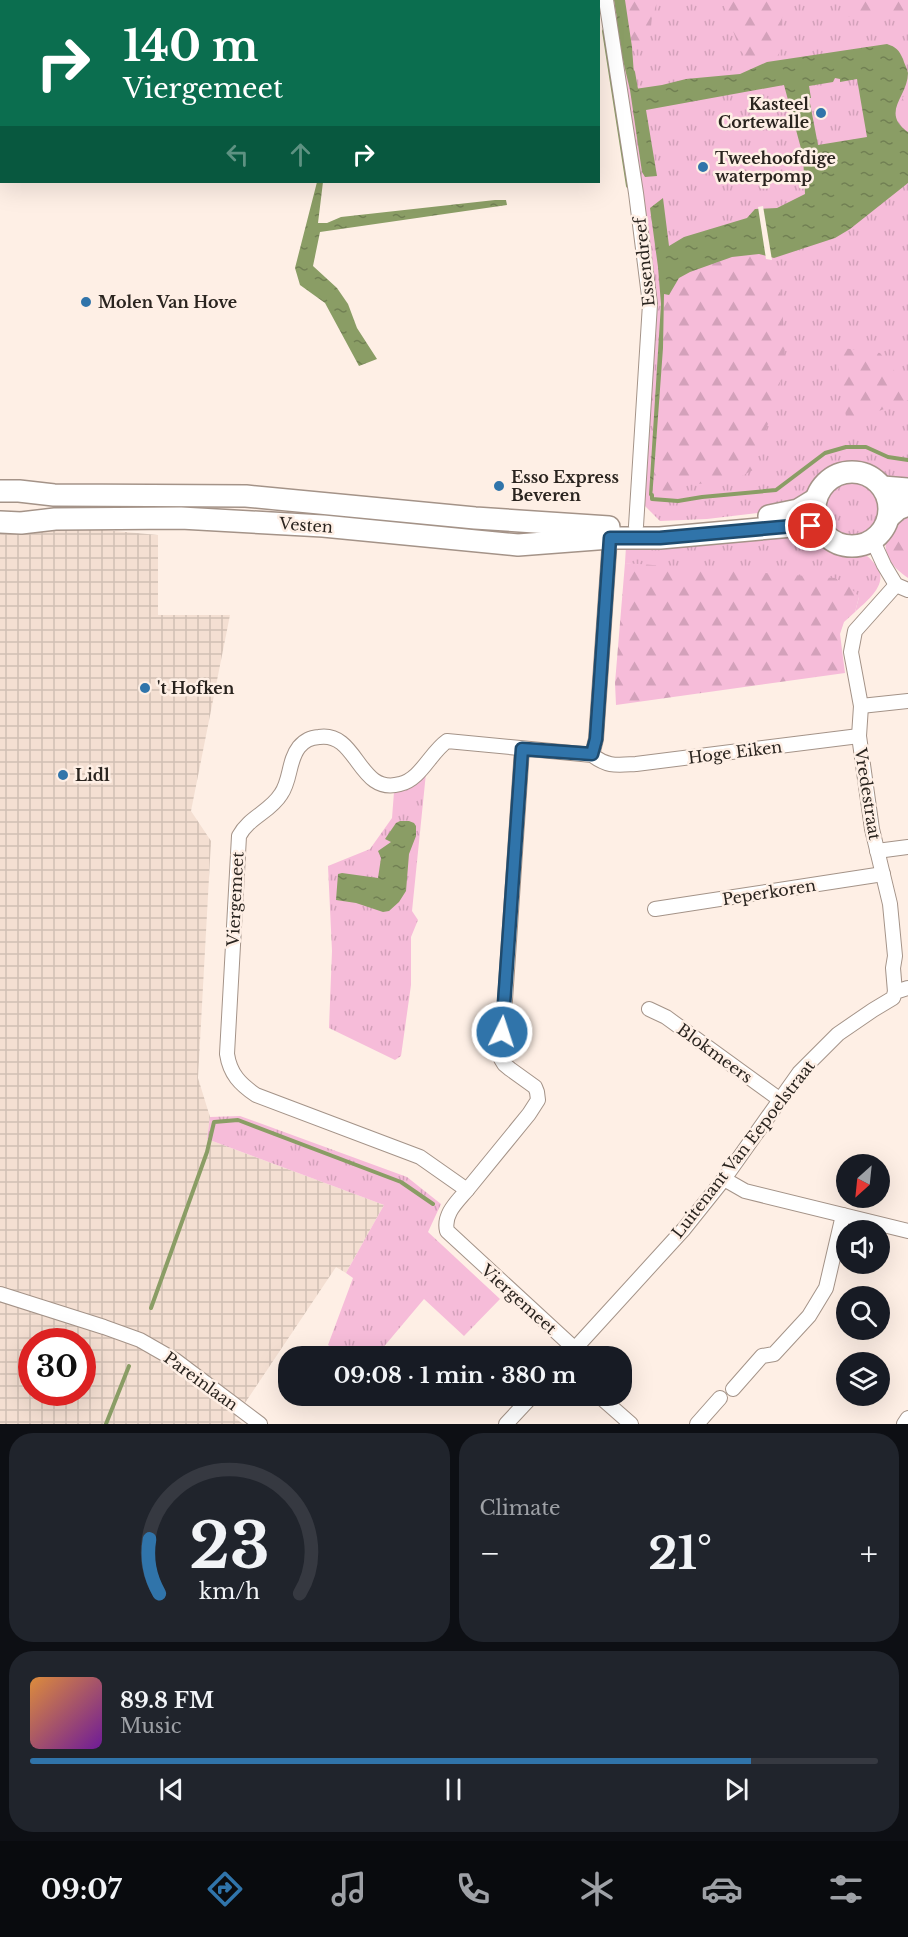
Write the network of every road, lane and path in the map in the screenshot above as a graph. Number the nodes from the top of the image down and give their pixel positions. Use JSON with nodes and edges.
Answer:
{"nodes":[{"id":1,"x":606,"y":0,"type":"edge"},
{"id":2,"x":883,"y":487,"type":"junction"},
{"id":3,"x":908,"y":489,"type":"edge"},
{"id":4,"x":0,"y":491,"type":"edge"},
{"id":5,"x":816,"y":500,"type":"junction"},
{"id":6,"x":908,"y":505,"type":"edge"},
{"id":7,"x":889,"y":517,"type":"junction"},
{"id":8,"x":0,"y":522,"type":"edge"},
{"id":9,"x":636,"y":526,"type":"junction"},
{"id":10,"x":821,"y":530,"type":"junction"},
{"id":11,"x":610,"y":538,"type":"junction"},
{"id":12,"x":873,"y":541,"type":"junction"},
{"id":13,"x":902,"y":588,"type":"edge"},
{"id":14,"x":908,"y":701,"type":"edge"},
{"id":15,"x":861,"y":706,"type":"junction"},
{"id":16,"x":859,"y":736,"type":"junction"},
{"id":17,"x":522,"y":749,"type":"junction"},
{"id":18,"x":592,"y":754,"type":"junction"},
{"id":19,"x":611,"y":765,"type":"joint"},
{"id":20,"x":908,"y":847,"type":"edge"},
{"id":21,"x":878,"y":851,"type":"junction"},
{"id":22,"x":883,"y":874,"type":"junction"},
{"id":23,"x":655,"y":909,"type":"dead end"},
{"id":24,"x":902,"y":990,"type":"edge"},
{"id":25,"x":650,"y":1009,"type":"dead end"},
{"id":26,"x":779,"y":1099,"type":"junction"},
{"id":27,"x":724,"y":1179,"type":"junction"},
{"id":28,"x":467,"y":1190,"type":"junction"},
{"id":29,"x":843,"y":1215,"type":"junction"},
{"id":30,"x":908,"y":1231,"type":"edge"},
{"id":31,"x":0,"y":1294,"type":"edge"},
{"id":32,"x":564,"y":1346,"type":"edge"},
{"id":33,"x":577,"y":1346,"type":"edge"},
{"id":34,"x":733,"y":1389,"type":"dead end"},
{"id":35,"x":720,"y":1398,"type":"dead end"},
{"id":36,"x":523,"y":1406,"type":"edge"},
{"id":37,"x":611,"y":1406,"type":"edge"},
{"id":38,"x":908,"y":1418,"type":"edge"},
{"id":39,"x":260,"y":1424,"type":"edge"},
{"id":40,"x":506,"y":1424,"type":"edge"},
{"id":41,"x":631,"y":1424,"type":"edge"},
{"id":42,"x":697,"y":1424,"type":"edge"},
{"id":43,"x":904,"y":1424,"type":"edge"}],
"edges":[{"from":1,"to":9,"type":"street","name":"Essendreef"},
{"from":2,"to":3,"type":"main road"},
{"from":2,"to":5,"type":"main road"},
{"from":2,"to":7,"type":"main road"},
{"from":4,"to":9,"type":"main road","name":"Vesten"},
{"from":5,"to":9,"type":"main road","name":"Vesten"},
{"from":5,"to":10,"type":"main road"},
{"from":6,"to":7,"type":"main road"},
{"from":7,"to":12,"type":"main road"},
{"from":8,"to":11,"type":"main road","name":"Vesten"},
{"from":10,"to":11,"type":"main road","name":"Vesten"},
{"from":10,"to":12,"type":"main road"},
{"from":11,"to":18,"type":"street"},
{"from":12,"to":13,"type":"street"},
{"from":13,"to":15,"type":"street","name":"Vredestraat"},
{"from":14,"to":15,"type":"street"},
{"from":15,"to":16,"type":"street","name":"Vredestraat"},
{"from":16,"to":19,"type":"street","name":"Hoge Eiken"},
{"from":16,"to":21,"type":"street","name":"Vredestraat"},
{"from":17,"to":18,"type":"street","name":"Viergemeet"},
{"from":17,"to":28,"type":"street","name":"Viergemeet"},
{"from":17,"to":28,"type":"street","name":"Viergemeet"},
{"from":18,"to":19,"type":"street","name":"Viergemeet"},
{"from":20,"to":21,"type":"street"},
{"from":21,"to":22,"type":"street","name":"Vredestraat"},
{"from":22,"to":23,"type":"street","name":"Peperkoren"},
{"from":22,"to":24,"type":"street","name":"Vredestraat"},
{"from":24,"to":26,"type":"street","name":"Luitenant Van Eepoelstraat"},
{"from":25,"to":26,"type":"street","name":"Blokmeers"},
{"from":26,"to":27,"type":"street","name":"Luitenant Van Eepoelstraat"},
{"from":27,"to":29,"type":"street"},
{"from":27,"to":33,"type":"street","name":"Luitenant Van Eepoelstraat"},
{"from":28,"to":32,"type":"street","name":"Viergemeet"},
{"from":29,"to":30,"type":"street"},
{"from":29,"to":34,"type":"street"},
{"from":31,"to":39,"type":"street","name":"Pareinlaan"},
{"from":35,"to":42,"type":"street"},
{"from":36,"to":40,"type":"street"},
{"from":37,"to":41,"type":"street"},
{"from":38,"to":43,"type":"street"}]}
